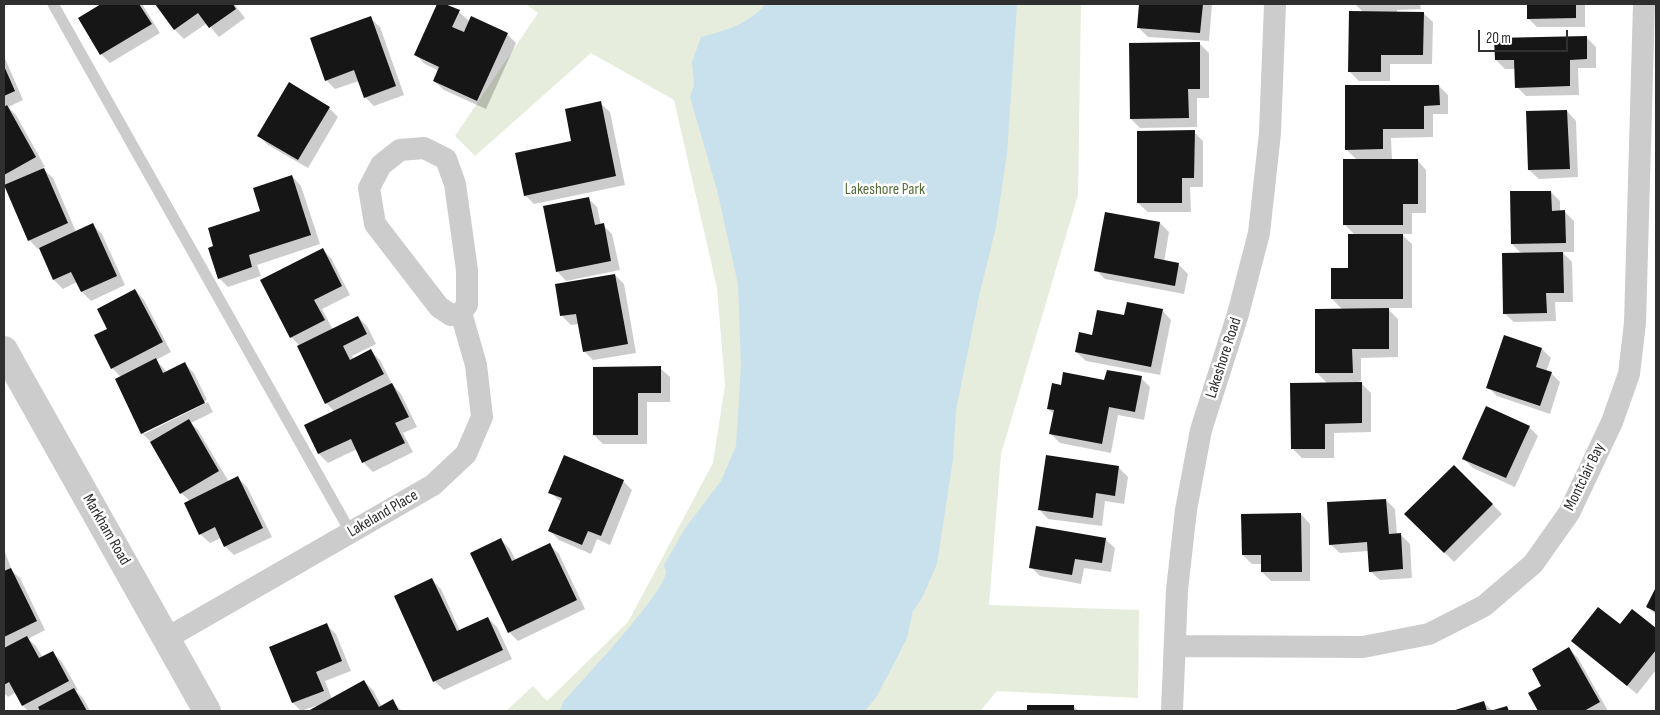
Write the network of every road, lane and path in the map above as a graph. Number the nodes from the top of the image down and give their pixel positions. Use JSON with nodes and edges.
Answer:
{"nodes":[{"id":1,"x":53,"y":4,"type":"edge"},
{"id":2,"x":1275,"y":4,"type":"edge"},
{"id":3,"x":1644,"y":4,"type":"edge"},
{"id":4,"x":461,"y":313,"type":"junction"},
{"id":5,"x":4,"y":350,"type":"edge"},
{"id":6,"x":351,"y":532,"type":"junction"},
{"id":7,"x":167,"y":638,"type":"junction"},
{"id":8,"x":1175,"y":646,"type":"junction"},
{"id":9,"x":207,"y":711,"type":"edge"},
{"id":10,"x":1172,"y":711,"type":"edge"}],
"edges":[{"from":1,"to":6,"type":"lane"},
{"from":2,"to":8,"type":"street","name":"Lakeshore Road"},
{"from":3,"to":8,"type":"street","name":"Montclair Bay"},
{"from":4,"to":4,"type":"street"},
{"from":4,"to":6,"type":"street","name":"Lakeland Place"},
{"from":5,"to":7,"type":"street","name":"Markham Road"},
{"from":6,"to":7,"type":"street","name":"Lakeland Place"},
{"from":7,"to":9,"type":"street","name":"Markham Road"},
{"from":8,"to":10,"type":"street","name":"Lakeshore Road"}]}
